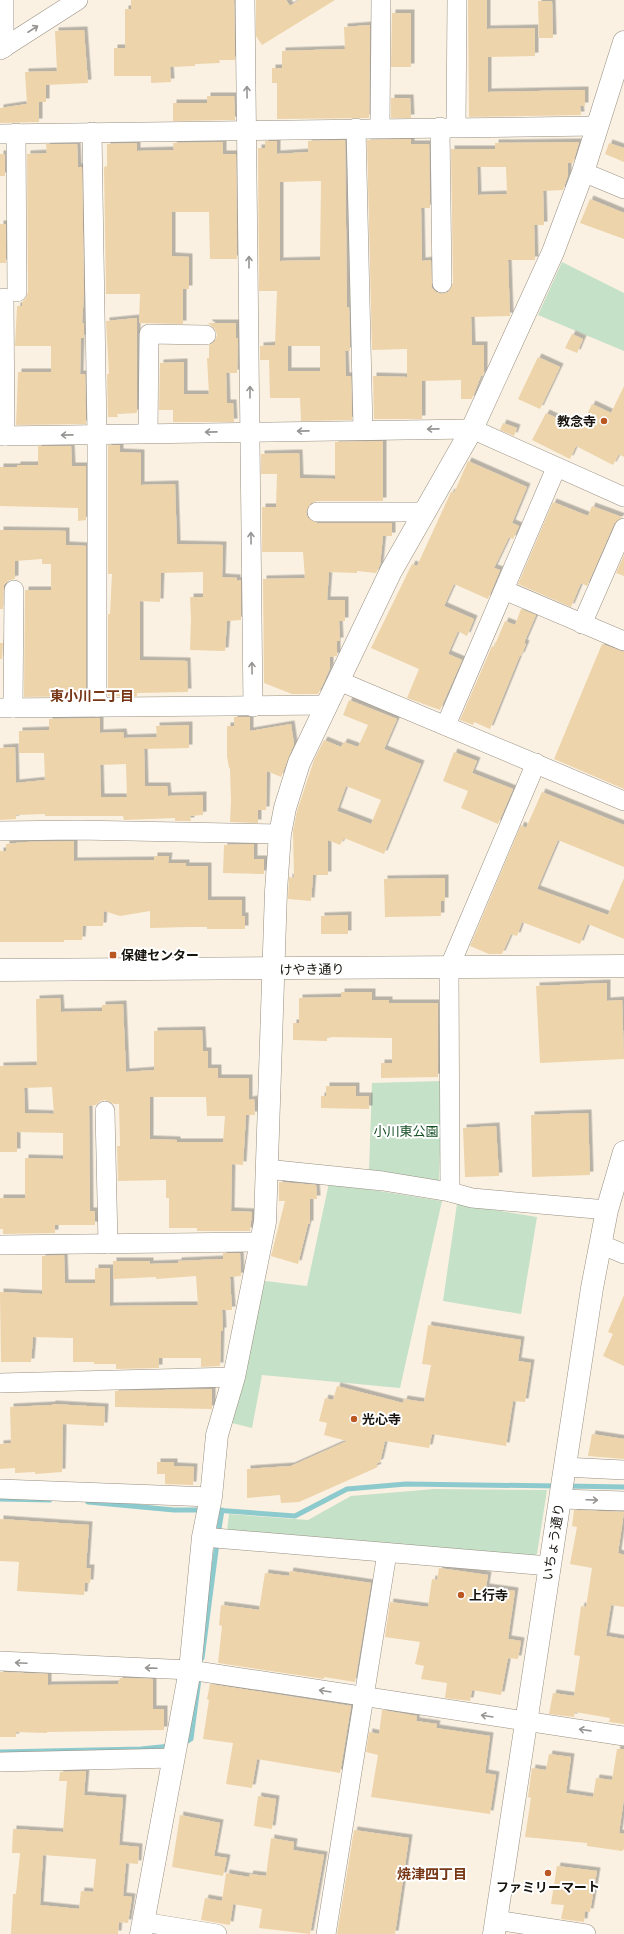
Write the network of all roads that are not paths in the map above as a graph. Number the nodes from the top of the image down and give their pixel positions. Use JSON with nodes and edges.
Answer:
{"nodes":[{"id":1,"x":4,"y":0,"type":"edge"},
{"id":2,"x":78,"y":0,"type":"edge"},
{"id":3,"x":245,"y":0,"type":"edge"},
{"id":4,"x":381,"y":0,"type":"edge"},
{"id":5,"x":457,"y":0,"type":"edge"},
{"id":6,"x":624,"y":42,"type":"edge"},
{"id":7,"x":2,"y":49,"type":"edge"},
{"id":8,"x":597,"y":126,"type":"junction"},
{"id":9,"x":448,"y":127,"type":"junction"},
{"id":10,"x":356,"y":128,"type":"junction"},
{"id":11,"x":380,"y":128,"type":"junction"},
{"id":12,"x":248,"y":131,"type":"junction"},
{"id":13,"x":92,"y":132,"type":"junction"},
{"id":14,"x":8,"y":134,"type":"edge"},
{"id":15,"x":583,"y":172,"type":"junction"},
{"id":16,"x":624,"y":189,"type":"edge"},
{"id":17,"x":442,"y":283,"type":"dead end"},
{"id":18,"x":206,"y":335,"type":"dead end"},
{"id":19,"x":472,"y":429,"type":"junction"},
{"id":20,"x":363,"y":430,"type":"junction"},
{"id":21,"x":250,"y":432,"type":"junction"},
{"id":22,"x":148,"y":433,"type":"junction"},
{"id":23,"x":97,"y":434,"type":"junction"},
{"id":24,"x":3,"y":436,"type":"edge"},
{"id":25,"x":556,"y":468,"type":"junction"},
{"id":26,"x":624,"y":498,"type":"edge"},
{"id":27,"x":317,"y":512,"type":"dead end"},
{"id":28,"x":424,"y":512,"type":"junction"},
{"id":29,"x":624,"y":528,"type":"edge"},
{"id":30,"x":14,"y":590,"type":"dead end"},
{"id":31,"x":504,"y":590,"type":"junction"},
{"id":32,"x":582,"y":624,"type":"junction"},
{"id":33,"x":624,"y":641,"type":"edge"},
{"id":34,"x":339,"y":681,"type":"junction"},
{"id":35,"x":326,"y":705,"type":"junction"},
{"id":36,"x":97,"y":707,"type":"junction"},
{"id":37,"x":253,"y":707,"type":"junction"},
{"id":38,"x":7,"y":708,"type":"edge"},
{"id":39,"x":446,"y":725,"type":"junction"},
{"id":40,"x":536,"y":763,"type":"junction"},
{"id":41,"x":624,"y":801,"type":"edge"},
{"id":42,"x":0,"y":831,"type":"edge"},
{"id":43,"x":280,"y":834,"type":"junction"},
{"id":44,"x":624,"y":966,"type":"edge"},
{"id":45,"x":450,"y":968,"type":"junction"},
{"id":46,"x":273,"y":969,"type":"junction"},
{"id":47,"x":0,"y":970,"type":"edge"},
{"id":48,"x":105,"y":1111,"type":"dead end"},
{"id":49,"x":624,"y":1152,"type":"edge"},
{"id":50,"x":266,"y":1169,"type":"junction"},
{"id":51,"x":450,"y":1192,"type":"junction"},
{"id":52,"x":607,"y":1210,"type":"junction"},
{"id":53,"x":260,"y":1242,"type":"junction"},
{"id":54,"x":108,"y":1244,"type":"junction"},
{"id":55,"x":600,"y":1244,"type":"junction"},
{"id":56,"x":0,"y":1245,"type":"edge"},
{"id":57,"x":624,"y":1254,"type":"edge"},
{"id":58,"x":234,"y":1377,"type":"junction"},
{"id":59,"x":0,"y":1383,"type":"edge"},
{"id":60,"x":564,"y":1469,"type":"junction"},
{"id":61,"x":624,"y":1470,"type":"edge"},
{"id":62,"x":0,"y":1489,"type":"edge"},
{"id":63,"x":560,"y":1496,"type":"junction"},
{"id":64,"x":211,"y":1497,"type":"junction"},
{"id":65,"x":624,"y":1502,"type":"edge"},
{"id":66,"x":203,"y":1537,"type":"junction"},
{"id":67,"x":388,"y":1552,"type":"junction"},
{"id":68,"x":549,"y":1566,"type":"junction"},
{"id":69,"x":0,"y":1661,"type":"edge"},
{"id":70,"x":190,"y":1670,"type":"junction"},
{"id":71,"x":364,"y":1697,"type":"junction"},
{"id":72,"x":526,"y":1722,"type":"junction"},
{"id":73,"x":624,"y":1736,"type":"edge"},
{"id":74,"x":174,"y":1758,"type":"junction"},
{"id":75,"x":0,"y":1762,"type":"edge"},
{"id":76,"x":495,"y":1927,"type":"edge"},
{"id":77,"x":142,"y":1928,"type":"edge"},
{"id":78,"x":218,"y":1934,"type":"edge"},
{"id":79,"x":326,"y":1934,"type":"edge"},
{"id":80,"x":586,"y":1934,"type":"edge"}],
"edges":[{"from":1,"to":7,"type":"street"},
{"from":7,"to":2,"type":"street","one_way":true},
{"from":12,"to":3,"type":"street","one_way":true},
{"from":4,"to":11,"type":"street"},
{"from":5,"to":9,"type":"street"},
{"from":6,"to":8,"type":"street"},
{"from":8,"to":9,"type":"street"},
{"from":8,"to":15,"type":"street"},
{"from":9,"to":11,"type":"street"},
{"from":9,"to":17,"type":"street"},
{"from":10,"to":11,"type":"street"},
{"from":10,"to":12,"type":"street"},
{"from":10,"to":20,"type":"street"},
{"from":12,"to":13,"type":"street"},
{"from":21,"to":12,"type":"street","one_way":true},
{"from":13,"to":14,"type":"street"},
{"from":13,"to":23,"type":"street"},
{"from":14,"to":24,"type":"street"},
{"from":15,"to":16,"type":"street"},
{"from":15,"to":19,"type":"street"},
{"from":18,"to":22,"type":"street"},
{"from":19,"to":20,"type":"street","one_way":true},
{"from":19,"to":25,"type":"street"},
{"from":19,"to":28,"type":"street"},
{"from":20,"to":21,"type":"street","one_way":true},
{"from":21,"to":22,"type":"street","one_way":true},
{"from":37,"to":21,"type":"street","one_way":true},
{"from":22,"to":23,"type":"street"},
{"from":23,"to":24,"type":"street","one_way":true},
{"from":23,"to":36,"type":"street"},
{"from":25,"to":26,"type":"street"},
{"from":25,"to":31,"type":"street"},
{"from":27,"to":28,"type":"street"},
{"from":28,"to":34,"type":"street"},
{"from":29,"to":32,"type":"street"},
{"from":30,"to":38,"type":"street"},
{"from":31,"to":32,"type":"street"},
{"from":31,"to":39,"type":"street"},
{"from":32,"to":33,"type":"street"},
{"from":34,"to":35,"type":"street"},
{"from":34,"to":39,"type":"street"},
{"from":35,"to":37,"type":"street"},
{"from":35,"to":43,"type":"street"},
{"from":36,"to":37,"type":"street"},
{"from":36,"to":38,"type":"street"},
{"from":39,"to":40,"type":"street"},
{"from":40,"to":41,"type":"street"},
{"from":40,"to":45,"type":"street"},
{"from":42,"to":43,"type":"street"},
{"from":43,"to":46,"type":"street"},
{"from":44,"to":45,"type":"street","name":"けやき通り"},
{"from":45,"to":46,"type":"street","name":"けやき通り"},
{"from":45,"to":51,"type":"street"},
{"from":46,"to":47,"type":"street","name":"けやき通り"},
{"from":46,"to":50,"type":"street"},
{"from":48,"to":54,"type":"street"},
{"from":49,"to":52,"type":"street","name":"いちょう通り"},
{"from":50,"to":51,"type":"street"},
{"from":50,"to":53,"type":"street"},
{"from":51,"to":52,"type":"street"},
{"from":52,"to":55,"type":"street","name":"いちょう通り"},
{"from":53,"to":54,"type":"street"},
{"from":53,"to":58,"type":"street"},
{"from":54,"to":56,"type":"street"},
{"from":55,"to":57,"type":"street"},
{"from":55,"to":60,"type":"street","name":"いちょう通り"},
{"from":58,"to":59,"type":"street"},
{"from":58,"to":64,"type":"street"},
{"from":60,"to":61,"type":"street"},
{"from":60,"to":63,"type":"street","name":"いちょう通り"},
{"from":62,"to":64,"type":"street"},
{"from":63,"to":65,"type":"street","one_way":true},
{"from":63,"to":68,"type":"street","name":"いちょう通り"},
{"from":64,"to":66,"type":"street"},
{"from":66,"to":67,"type":"street"},
{"from":66,"to":70,"type":"street"},
{"from":67,"to":68,"type":"street"},
{"from":67,"to":71,"type":"street"},
{"from":68,"to":72,"type":"street","name":"いちょう通り"},
{"from":70,"to":69,"type":"street","one_way":true},
{"from":71,"to":70,"type":"street","one_way":true},
{"from":70,"to":74,"type":"street"},
{"from":72,"to":71,"type":"street","one_way":true},
{"from":71,"to":79,"type":"street"},
{"from":73,"to":72,"type":"street","one_way":true},
{"from":72,"to":76,"type":"street","name":"いちょう通り"},
{"from":74,"to":75,"type":"street"},
{"from":74,"to":77,"type":"street"},
{"from":76,"to":80,"type":"street"},
{"from":77,"to":78,"type":"street"}]}
